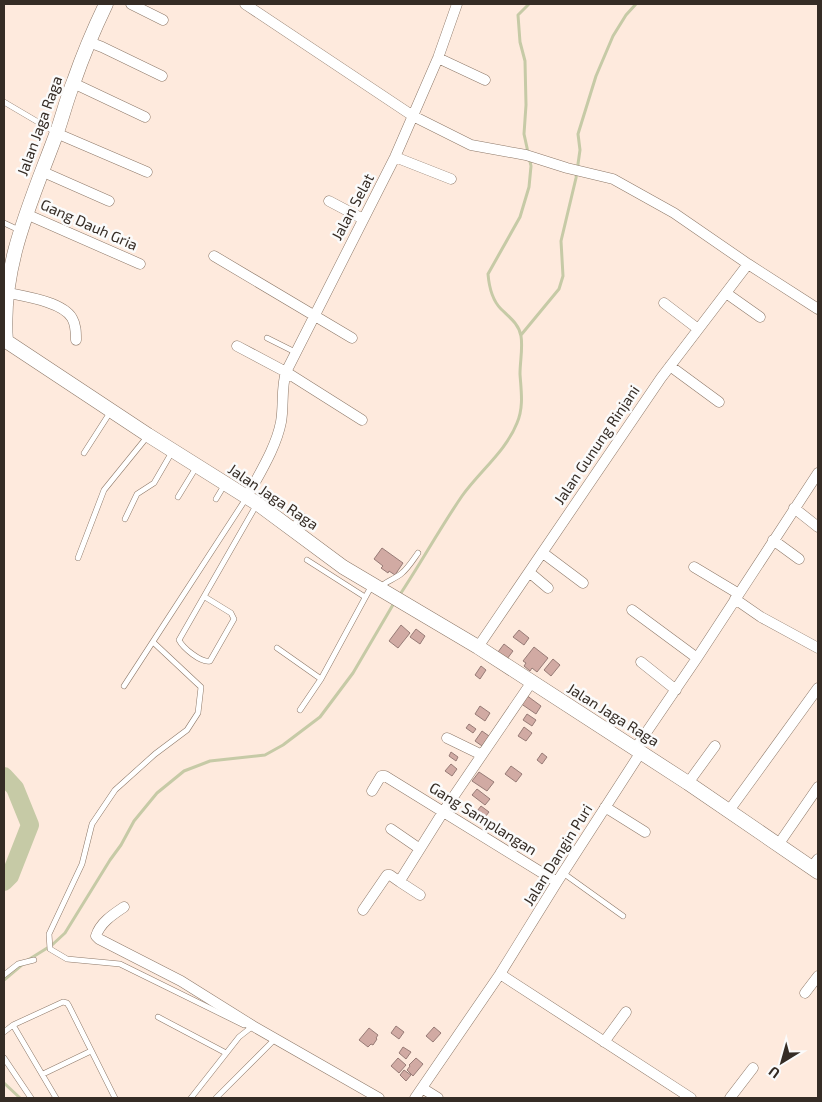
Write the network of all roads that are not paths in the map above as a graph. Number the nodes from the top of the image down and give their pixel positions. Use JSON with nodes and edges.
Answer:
{"nodes":[{"id":1,"x":106,"y":4,"type":"edge"},
{"id":2,"x":131,"y":4,"type":"edge"},
{"id":3,"x":245,"y":4,"type":"edge"},
{"id":4,"x":457,"y":4,"type":"edge"},
{"id":5,"x":163,"y":20,"type":"dead end"},
{"id":6,"x":89,"y":42,"type":"junction"},
{"id":7,"x":438,"y":58,"type":"junction"},
{"id":8,"x":162,"y":76,"type":"dead end"},
{"id":9,"x":485,"y":80,"type":"dead end"},
{"id":10,"x":73,"y":83,"type":"junction"},
{"id":11,"x":4,"y":102,"type":"edge"},
{"id":12,"x":413,"y":116,"type":"junction"},
{"id":13,"x":145,"y":117,"type":"dead end"},
{"id":14,"x":56,"y":132,"type":"junction"},
{"id":15,"x":395,"y":157,"type":"junction"},
{"id":16,"x":41,"y":171,"type":"junction"},
{"id":17,"x":146,"y":172,"type":"dead end"},
{"id":18,"x":451,"y":179,"type":"dead end"},
{"id":19,"x":108,"y":200,"type":"dead end"},
{"id":20,"x":329,"y":202,"type":"dead end"},
{"id":21,"x":26,"y":214,"type":"junction"},
{"id":22,"x":363,"y":219,"type":"junction"},
{"id":23,"x":4,"y":223,"type":"edge"},
{"id":24,"x":20,"y":230,"type":"junction"},
{"id":25,"x":214,"y":256,"type":"dead end"},
{"id":26,"x":140,"y":264,"type":"dead end"},
{"id":27,"x":748,"y":264,"type":"junction"},
{"id":28,"x":5,"y":285,"type":"edge"},
{"id":29,"x":726,"y":293,"type":"junction"},
{"id":30,"x":664,"y":303,"type":"dead end"},
{"id":31,"x":818,"y":309,"type":"edge"},
{"id":32,"x":5,"y":313,"type":"edge"},
{"id":33,"x":314,"y":316,"type":"junction"},
{"id":34,"x":760,"y":316,"type":"dead end"},
{"id":35,"x":698,"y":329,"type":"junction"},
{"id":36,"x":267,"y":338,"type":"dead end"},
{"id":37,"x":352,"y":338,"type":"dead end"},
{"id":38,"x":76,"y":340,"type":"dead end"},
{"id":39,"x":5,"y":344,"type":"edge"},
{"id":40,"x":237,"y":346,"type":"dead end"},
{"id":41,"x":295,"y":352,"type":"junction"},
{"id":42,"x":670,"y":366,"type":"junction"},
{"id":43,"x":286,"y":372,"type":"junction"},
{"id":44,"x":719,"y":402,"type":"dead end"},
{"id":45,"x":111,"y":410,"type":"junction"},
{"id":46,"x":362,"y":420,"type":"dead end"},
{"id":47,"x":148,"y":435,"type":"junction"},
{"id":48,"x":173,"y":451,"type":"junction"},
{"id":49,"x":84,"y":454,"type":"dead end"},
{"id":50,"x":197,"y":466,"type":"junction"},
{"id":51,"x":818,"y":475,"type":"edge"},
{"id":52,"x":225,"y":484,"type":"junction"},
{"id":53,"x":178,"y":498,"type":"dead end"},
{"id":54,"x":216,"y":499,"type":"dead end"},
{"id":55,"x":252,"y":500,"type":"junction"},
{"id":56,"x":794,"y":508,"type":"junction"},
{"id":57,"x":302,"y":515,"type":"dead end"},
{"id":58,"x":124,"y":519,"type":"dead end"},
{"id":59,"x":818,"y":527,"type":"edge"},
{"id":60,"x":291,"y":528,"type":"junction"},
{"id":61,"x":773,"y":540,"type":"junction"},
{"id":62,"x":418,"y":553,"type":"dead end"},
{"id":63,"x":543,"y":553,"type":"junction"},
{"id":64,"x":78,"y":558,"type":"dead end"},
{"id":65,"x":799,"y":559,"type":"dead end"},
{"id":66,"x":307,"y":560,"type":"dead end"},
{"id":67,"x":694,"y":566,"type":"dead end"},
{"id":68,"x":529,"y":572,"type":"junction"},
{"id":69,"x":583,"y":583,"type":"dead end"},
{"id":70,"x":548,"y":588,"type":"dead end"},
{"id":71,"x":375,"y":591,"type":"junction"},
{"id":72,"x":737,"y":596,"type":"junction"},
{"id":73,"x":205,"y":597,"type":"junction"},
{"id":74,"x":632,"y":610,"type":"dead end"},
{"id":75,"x":153,"y":642,"type":"junction"},
{"id":76,"x":478,"y":647,"type":"junction"},
{"id":77,"x":277,"y":648,"type":"dead end"},
{"id":78,"x":818,"y":648,"type":"edge"},
{"id":79,"x":698,"y":658,"type":"junction"},
{"id":80,"x":641,"y":662,"type":"dead end"},
{"id":81,"x":321,"y":679,"type":"junction"},
{"id":82,"x":531,"y":683,"type":"junction"},
{"id":83,"x":124,"y":686,"type":"dead end"},
{"id":84,"x":818,"y":688,"type":"edge"},
{"id":85,"x":676,"y":690,"type":"junction"},
{"id":86,"x":300,"y":710,"type":"dead end"},
{"id":87,"x":447,"y":738,"type":"dead end"},
{"id":88,"x":715,"y":746,"type":"dead end"},
{"id":89,"x":638,"y":751,"type":"junction"},
{"id":90,"x":482,"y":756,"type":"junction"},
{"id":91,"x":688,"y":782,"type":"junction"},
{"id":92,"x":818,"y":787,"type":"edge"},
{"id":93,"x":372,"y":791,"type":"dead end"},
{"id":94,"x":605,"y":807,"type":"junction"},
{"id":95,"x":443,"y":812,"type":"junction"},
{"id":96,"x":728,"y":812,"type":"junction"},
{"id":97,"x":391,"y":829,"type":"dead end"},
{"id":98,"x":645,"y":832,"type":"dead end"},
{"id":99,"x":778,"y":845,"type":"junction"},
{"id":100,"x":420,"y":849,"type":"junction"},
{"id":101,"x":816,"y":866,"type":"edge"},
{"id":102,"x":563,"y":873,"type":"junction"},
{"id":103,"x":400,"y":882,"type":"junction"},
{"id":104,"x":557,"y":882,"type":"junction"},
{"id":105,"x":420,"y":895,"type":"dead end"},
{"id":106,"x":124,"y":907,"type":"dead end"},
{"id":107,"x":363,"y":910,"type":"dead end"},
{"id":108,"x":623,"y":916,"type":"dead end"},
{"id":109,"x":34,"y":960,"type":"dead end"},
{"id":110,"x":500,"y":974,"type":"junction"},
{"id":111,"x":4,"y":975,"type":"edge"},
{"id":112,"x":818,"y":976,"type":"edge"},
{"id":113,"x":805,"y":993,"type":"dead end"},
{"id":114,"x":626,"y":1012,"type":"dead end"},
{"id":115,"x":158,"y":1017,"type":"dead end"},
{"id":116,"x":13,"y":1025,"type":"junction"},
{"id":117,"x":251,"y":1027,"type":"junction"},
{"id":118,"x":4,"y":1032,"type":"edge"},
{"id":119,"x":276,"y":1038,"type":"junction"},
{"id":120,"x":604,"y":1042,"type":"junction"},
{"id":121,"x":91,"y":1051,"type":"junction"},
{"id":122,"x":226,"y":1053,"type":"junction"},
{"id":123,"x":4,"y":1058,"type":"edge"},
{"id":124,"x":753,"y":1068,"type":"dead end"},
{"id":125,"x":43,"y":1074,"type":"junction"},
{"id":126,"x":422,"y":1088,"type":"junction"},
{"id":127,"x":30,"y":1098,"type":"edge"},
{"id":128,"x":56,"y":1098,"type":"edge"},
{"id":129,"x":115,"y":1098,"type":"edge"},
{"id":130,"x":191,"y":1098,"type":"edge"},
{"id":131,"x":216,"y":1098,"type":"edge"},
{"id":132,"x":379,"y":1098,"type":"edge"},
{"id":133,"x":415,"y":1098,"type":"edge"},
{"id":134,"x":438,"y":1098,"type":"edge"},
{"id":135,"x":691,"y":1098,"type":"edge"},
{"id":136,"x":730,"y":1098,"type":"edge"}],
"edges":[{"from":1,"to":6,"type":"street","name":"Jalan Jaga Raga"},
{"from":2,"to":5,"type":"street"},
{"from":3,"to":12,"type":"street"},
{"from":4,"to":7,"type":"street","name":"Jalan Selat"},
{"from":6,"to":8,"type":"street"},
{"from":6,"to":10,"type":"street","name":"Jalan Jaga Raga"},
{"from":7,"to":9,"type":"street"},
{"from":7,"to":12,"type":"street","name":"Jalan Selat"},
{"from":10,"to":13,"type":"street"},
{"from":10,"to":14,"type":"street","name":"Jalan Jaga Raga"},
{"from":11,"to":14,"type":"lane"},
{"from":12,"to":15,"type":"street","name":"Jalan Selat"},
{"from":12,"to":27,"type":"street"},
{"from":14,"to":16,"type":"street","name":"Jalan Jaga Raga"},
{"from":14,"to":17,"type":"street"},
{"from":15,"to":18,"type":"street"},
{"from":15,"to":22,"type":"street","name":"Jalan Selat"},
{"from":16,"to":19,"type":"street"},
{"from":16,"to":21,"type":"street","name":"Jalan Jaga Raga"},
{"from":20,"to":22,"type":"street"},
{"from":21,"to":24,"type":"street","name":"Jalan Jaga Raga"},
{"from":21,"to":26,"type":"street","name":"Gang Dauh Gria"},
{"from":22,"to":33,"type":"street","name":"Jalan Selat"},
{"from":23,"to":24,"type":"lane"},
{"from":24,"to":28,"type":"street","name":"Jalan Jaga Raga"},
{"from":25,"to":33,"type":"street"},
{"from":27,"to":29,"type":"street","name":"Jalan Gunung Rinjani"},
{"from":27,"to":31,"type":"street"},
{"from":28,"to":32,"type":"street","name":"Jalan Jaga Raga"},
{"from":28,"to":38,"type":"street"},
{"from":29,"to":34,"type":"street"},
{"from":29,"to":35,"type":"street","name":"Jalan Gunung Rinjani"},
{"from":30,"to":35,"type":"street"},
{"from":32,"to":39,"type":"street","name":"Jalan Jaga Raga"},
{"from":33,"to":37,"type":"street"},
{"from":33,"to":41,"type":"street","name":"Jalan Selat"},
{"from":35,"to":42,"type":"street","name":"Jalan Gunung Rinjani"},
{"from":36,"to":41,"type":"lane"},
{"from":39,"to":45,"type":"street","name":"Jalan Jaga Raga"},
{"from":40,"to":43,"type":"street"},
{"from":41,"to":43,"type":"street","name":"Jalan Selat"},
{"from":42,"to":44,"type":"street"},
{"from":42,"to":63,"type":"street","name":"Jalan Gunung Rinjani"},
{"from":43,"to":46,"type":"street"},
{"from":43,"to":55,"type":"street","name":"Jalan Selat"},
{"from":45,"to":47,"type":"street","name":"Jalan Jaga Raga"},
{"from":45,"to":49,"type":"lane"},
{"from":47,"to":48,"type":"street","name":"Jalan Jaga Raga"},
{"from":47,"to":64,"type":"lane"},
{"from":48,"to":50,"type":"street","name":"Jalan Jaga Raga"},
{"from":48,"to":58,"type":"lane"},
{"from":50,"to":52,"type":"street","name":"Jalan Jaga Raga"},
{"from":50,"to":53,"type":"lane"},
{"from":51,"to":56,"type":"street","name":"Jalan Dangin Puri"},
{"from":52,"to":54,"type":"lane"},
{"from":52,"to":55,"type":"street","name":"Jalan Jaga Raga"},
{"from":55,"to":60,"type":"street","name":"Jalan Jaga Raga"},
{"from":55,"to":73,"type":"lane"},
{"from":55,"to":75,"type":"lane"},
{"from":56,"to":59,"type":"street"},
{"from":56,"to":61,"type":"street","name":"Jalan Dangin Puri"},
{"from":57,"to":60,"type":"lane"},
{"from":60,"to":71,"type":"street","name":"Jalan Jaga Raga"},
{"from":61,"to":65,"type":"street"},
{"from":61,"to":72,"type":"street","name":"Jalan Dangin Puri"},
{"from":62,"to":71,"type":"lane"},
{"from":63,"to":68,"type":"street","name":"Jalan Gunung Rinjani"},
{"from":63,"to":69,"type":"street"},
{"from":66,"to":71,"type":"lane"},
{"from":67,"to":72,"type":"street"},
{"from":68,"to":70,"type":"street"},
{"from":68,"to":76,"type":"street","name":"Jalan Gunung Rinjani"},
{"from":71,"to":76,"type":"street","name":"Jalan Jaga Raga"},
{"from":71,"to":81,"type":"lane"},
{"from":72,"to":78,"type":"street"},
{"from":72,"to":79,"type":"street","name":"Jalan Dangin Puri"},
{"from":73,"to":73,"type":"lane"},
{"from":74,"to":79,"type":"street"},
{"from":75,"to":83,"type":"lane"},
{"from":75,"to":117,"type":"lane"},
{"from":76,"to":82,"type":"street","name":"Jalan Jaga Raga"},
{"from":77,"to":81,"type":"lane"},
{"from":79,"to":85,"type":"street","name":"Jalan Dangin Puri"},
{"from":80,"to":85,"type":"street"},
{"from":81,"to":86,"type":"lane"},
{"from":82,"to":89,"type":"street","name":"Jalan Jaga Raga"},
{"from":82,"to":90,"type":"street"},
{"from":84,"to":96,"type":"street"},
{"from":85,"to":89,"type":"street","name":"Jalan Dangin Puri"},
{"from":87,"to":90,"type":"street"},
{"from":88,"to":91,"type":"street"},
{"from":89,"to":91,"type":"street","name":"Jalan Jaga Raga"},
{"from":89,"to":94,"type":"street","name":"Jalan Dangin Puri"},
{"from":90,"to":95,"type":"street"},
{"from":91,"to":96,"type":"street","name":"Jalan Jaga Raga"},
{"from":92,"to":99,"type":"street"},
{"from":93,"to":95,"type":"street","name":"Gang Samplangan"},
{"from":94,"to":98,"type":"street"},
{"from":94,"to":102,"type":"street","name":"Jalan Dangin Puri"},
{"from":95,"to":100,"type":"street"},
{"from":95,"to":104,"type":"street","name":"Gang Samplangan"},
{"from":96,"to":99,"type":"street","name":"Jalan Jaga Raga"},
{"from":97,"to":100,"type":"street"},
{"from":99,"to":101,"type":"street","name":"Jalan Jaga Raga"},
{"from":100,"to":103,"type":"street"},
{"from":102,"to":104,"type":"street","name":"Jalan Dangin Puri"},
{"from":102,"to":108,"type":"lane"},
{"from":103,"to":105,"type":"street"},
{"from":103,"to":107,"type":"street"},
{"from":104,"to":110,"type":"street","name":"Jalan Dangin Puri"},
{"from":106,"to":117,"type":"street"},
{"from":109,"to":111,"type":"lane"},
{"from":110,"to":120,"type":"street"},
{"from":110,"to":126,"type":"street","name":"Jalan Dangin Puri"},
{"from":112,"to":113,"type":"street"},
{"from":114,"to":120,"type":"street"},
{"from":115,"to":122,"type":"lane"},
{"from":116,"to":118,"type":"lane"},
{"from":116,"to":121,"type":"lane"},
{"from":116,"to":125,"type":"lane"},
{"from":117,"to":119,"type":"street"},
{"from":117,"to":122,"type":"lane"},
{"from":119,"to":131,"type":"lane"},
{"from":119,"to":132,"type":"street"},
{"from":120,"to":135,"type":"street"},
{"from":121,"to":125,"type":"lane"},
{"from":121,"to":129,"type":"lane"},
{"from":122,"to":130,"type":"lane"},
{"from":123,"to":127,"type":"lane"},
{"from":124,"to":136,"type":"street"},
{"from":125,"to":128,"type":"lane"},
{"from":126,"to":133,"type":"street","name":"Jalan Dangin Puri"},
{"from":126,"to":134,"type":"street"}]}
